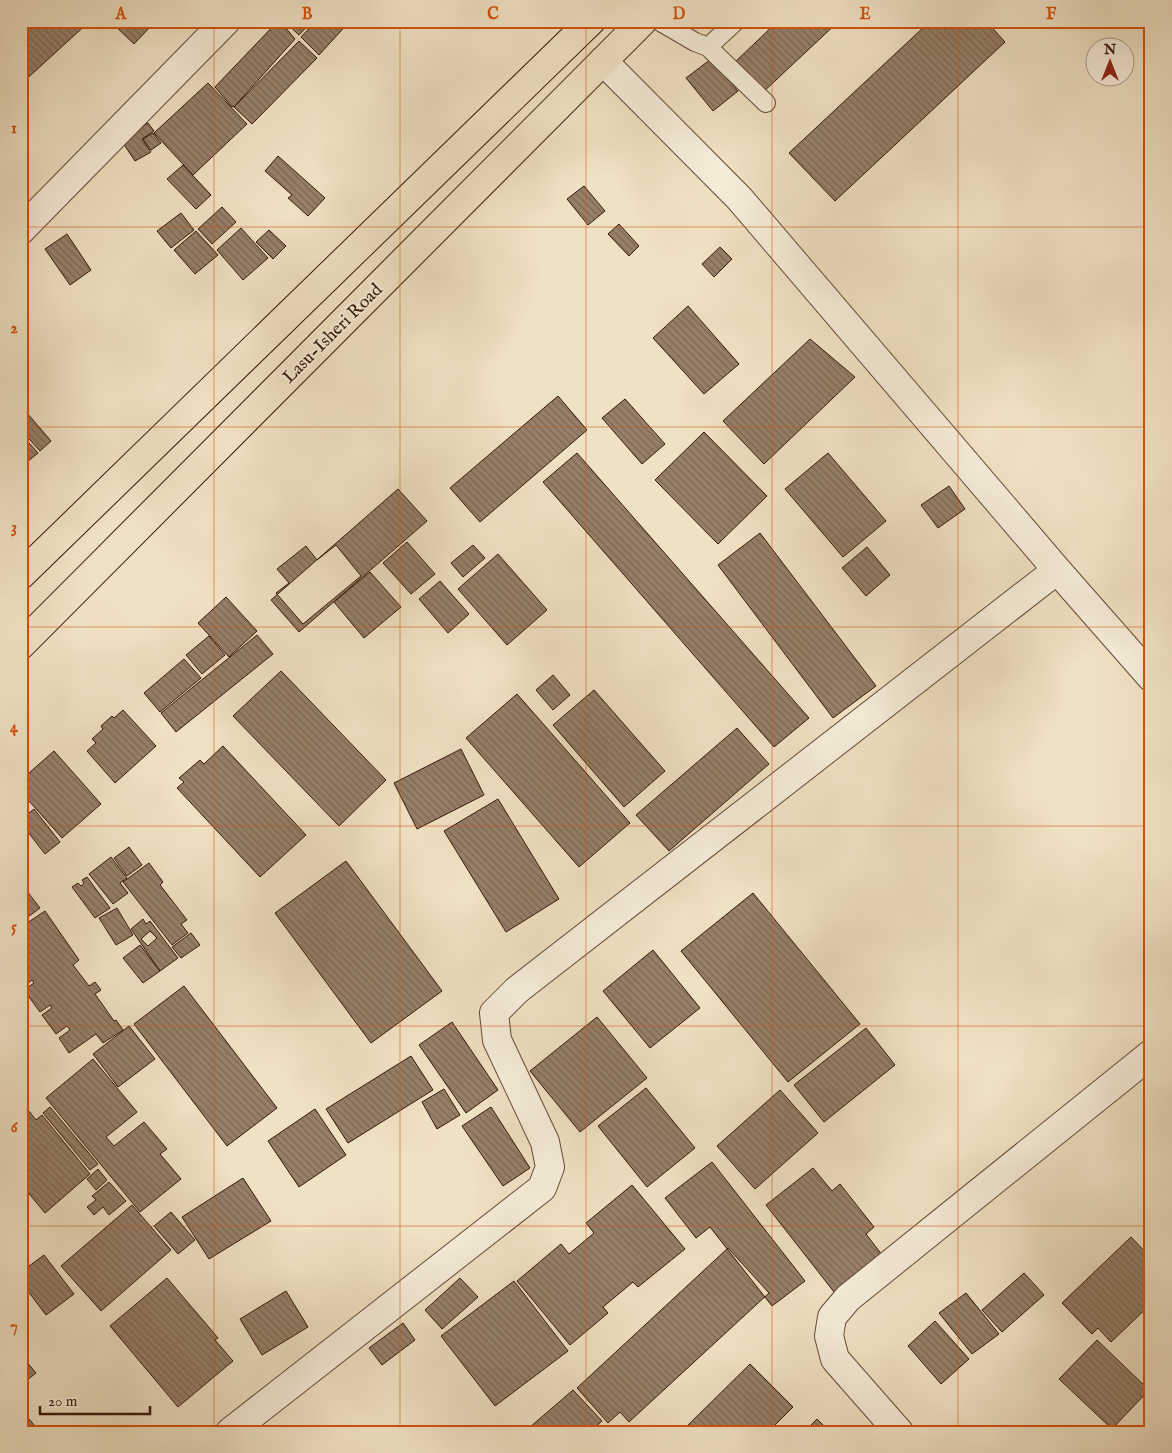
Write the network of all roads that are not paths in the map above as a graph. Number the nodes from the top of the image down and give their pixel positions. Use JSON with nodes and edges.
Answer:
{"nodes":[{"id":1,"x":226,"y":21,"type":"edge"},
{"id":2,"x":591,"y":21,"type":"edge"},
{"id":3,"x":643,"y":21,"type":"edge"},
{"id":4,"x":659,"y":21,"type":"edge"},
{"id":5,"x":736,"y":21,"type":"edge"},
{"id":6,"x":708,"y":47,"type":"junction"},
{"id":7,"x":603,"y":61,"type":"junction"},
{"id":8,"x":766,"y":103,"type":"dead end"},
{"id":9,"x":21,"y":230,"type":"edge"},
{"id":10,"x":1057,"y":570,"type":"junction"},
{"id":11,"x":21,"y":575,"type":"edge"},
{"id":12,"x":21,"y":644,"type":"edge"},
{"id":13,"x":1151,"y":677,"type":"edge"},
{"id":14,"x":1151,"y":1054,"type":"edge"},
{"id":15,"x":230,"y":1432,"type":"edge"},
{"id":16,"x":899,"y":1432,"type":"edge"}],
"edges":[{"from":1,"to":9,"type":"street"},
{"from":2,"to":11,"type":"main road"},
{"from":3,"to":7,"type":"main road","name":"Lasu-Isheri Road"},
{"from":4,"to":6,"type":"lane"},
{"from":5,"to":6,"type":"lane"},
{"from":6,"to":8,"type":"lane"},
{"from":7,"to":10,"type":"street"},
{"from":7,"to":12,"type":"main road","name":"Lasu-Isheri Road"},
{"from":10,"to":13,"type":"street"},
{"from":10,"to":15,"type":"street"},
{"from":14,"to":16,"type":"street"}]}
